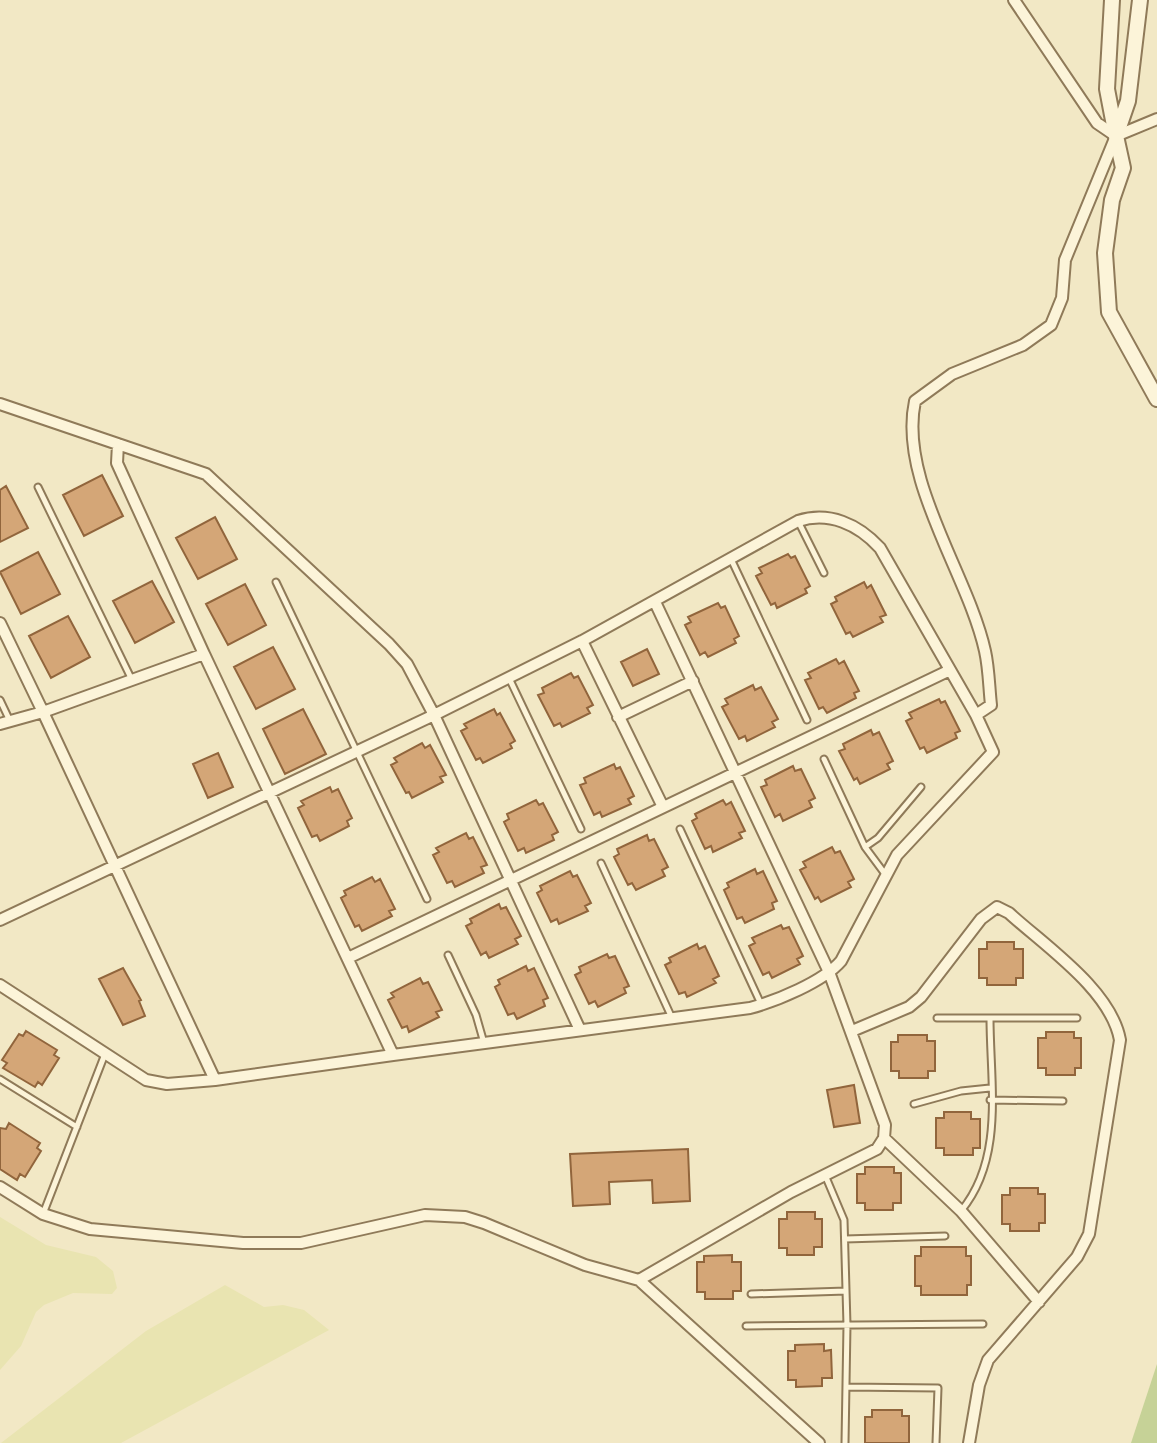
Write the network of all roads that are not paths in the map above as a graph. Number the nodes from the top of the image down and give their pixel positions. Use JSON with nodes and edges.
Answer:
{"nodes":[{"id":1,"x":1014,"y":0,"type":"edge"},
{"id":2,"x":1112,"y":0,"type":"edge"},
{"id":3,"x":1140,"y":0,"type":"edge"},
{"id":4,"x":1157,"y":119,"type":"edge"},
{"id":5,"x":1116,"y":136,"type":"junction"},
{"id":6,"x":1157,"y":399,"type":"edge"},
{"id":7,"x":0,"y":404,"type":"edge"},
{"id":8,"x":118,"y":444,"type":"junction"},
{"id":9,"x":38,"y":486,"type":"dead end"},
{"id":10,"x":798,"y":521,"type":"junction"},
{"id":11,"x":731,"y":559,"type":"junction"},
{"id":12,"x":824,"y":573,"type":"dead end"},
{"id":13,"x":276,"y":582,"type":"dead end"},
{"id":14,"x":655,"y":602,"type":"junction"},
{"id":15,"x":0,"y":623,"type":"edge"},
{"id":16,"x":582,"y":641,"type":"junction"},
{"id":17,"x":204,"y":654,"type":"junction"},
{"id":18,"x":948,"y":671,"type":"junction"},
{"id":19,"x":509,"y":678,"type":"junction"},
{"id":20,"x":132,"y":680,"type":"junction"},
{"id":21,"x":693,"y":681,"type":"junction"},
{"id":22,"x":0,"y":700,"type":"edge"},
{"id":23,"x":43,"y":712,"type":"junction"},
{"id":24,"x":434,"y":715,"type":"junction"},
{"id":25,"x":976,"y":715,"type":"junction"},
{"id":26,"x":618,"y":717,"type":"junction"},
{"id":27,"x":807,"y":720,"type":"dead end"},
{"id":28,"x":5,"y":723,"type":"edge"},
{"id":29,"x":359,"y":752,"type":"junction"},
{"id":30,"x":824,"y":759,"type":"dead end"},
{"id":31,"x":734,"y":773,"type":"junction"},
{"id":32,"x":921,"y":787,"type":"dead end"},
{"id":33,"x":270,"y":794,"type":"junction"},
{"id":34,"x":663,"y":807,"type":"junction"},
{"id":35,"x":581,"y":829,"type":"dead end"},
{"id":36,"x":680,"y":829,"type":"dead end"},
{"id":37,"x":865,"y":847,"type":"junction"},
{"id":38,"x":601,"y":863,"type":"dead end"},
{"id":39,"x":116,"y":867,"type":"junction"},
{"id":40,"x":886,"y":874,"type":"junction"},
{"id":41,"x":512,"y":880,"type":"junction"},
{"id":42,"x":427,"y":899,"type":"dead end"},
{"id":43,"x":0,"y":920,"type":"edge"},
{"id":44,"x":448,"y":956,"type":"dead end"},
{"id":45,"x":348,"y":958,"type":"junction"},
{"id":46,"x":829,"y":972,"type":"junction"},
{"id":47,"x":0,"y":985,"type":"edge"},
{"id":48,"x":761,"y":1004,"type":"junction"},
{"id":49,"x":672,"y":1018,"type":"junction"},
{"id":50,"x":937,"y":1018,"type":"dead end"},
{"id":51,"x":990,"y":1018,"type":"junction"},
{"id":52,"x":1077,"y":1018,"type":"dead end"},
{"id":53,"x":580,"y":1030,"type":"junction"},
{"id":54,"x":852,"y":1031,"type":"junction"},
{"id":55,"x":484,"y":1043,"type":"junction"},
{"id":56,"x":105,"y":1054,"type":"junction"},
{"id":57,"x":393,"y":1055,"type":"junction"},
{"id":58,"x":0,"y":1079,"type":"edge"},
{"id":59,"x":215,"y":1080,"type":"junction"},
{"id":60,"x":990,"y":1088,"type":"junction"},
{"id":61,"x":990,"y":1100,"type":"junction"},
{"id":62,"x":1063,"y":1101,"type":"dead end"},
{"id":63,"x":914,"y":1104,"type":"dead end"},
{"id":64,"x":77,"y":1127,"type":"junction"},
{"id":65,"x":884,"y":1138,"type":"junction"},
{"id":66,"x":825,"y":1175,"type":"junction"},
{"id":67,"x":0,"y":1186,"type":"edge"},
{"id":68,"x":961,"y":1211,"type":"junction"},
{"id":69,"x":43,"y":1214,"type":"junction"},
{"id":70,"x":945,"y":1236,"type":"dead end"},
{"id":71,"x":845,"y":1238,"type":"junction"},
{"id":72,"x":639,"y":1280,"type":"junction"},
{"id":73,"x":846,"y":1292,"type":"junction"},
{"id":74,"x":751,"y":1294,"type":"dead end"},
{"id":75,"x":1039,"y":1302,"type":"junction"},
{"id":76,"x":983,"y":1324,"type":"dead end"},
{"id":77,"x":848,"y":1325,"type":"junction"},
{"id":78,"x":746,"y":1326,"type":"dead end"},
{"id":79,"x":846,"y":1387,"type":"junction"},
{"id":80,"x":819,"y":1443,"type":"edge"},
{"id":81,"x":845,"y":1443,"type":"edge"},
{"id":82,"x":936,"y":1443,"type":"edge"},
{"id":83,"x":969,"y":1443,"type":"edge"}],
"edges":[{"from":1,"to":5,"type":"street"},
{"from":2,"to":5,"type":"street"},
{"from":3,"to":5,"type":"street"},
{"from":4,"to":5,"type":"street"},
{"from":5,"to":6,"type":"street"},
{"from":5,"to":25,"type":"street"},
{"from":7,"to":8,"type":"street"},
{"from":8,"to":17,"type":"street"},
{"from":8,"to":24,"type":"street"},
{"from":9,"to":20,"type":"lane"},
{"from":10,"to":11,"type":"street"},
{"from":10,"to":12,"type":"lane"},
{"from":10,"to":18,"type":"street"},
{"from":11,"to":14,"type":"street"},
{"from":11,"to":27,"type":"lane"},
{"from":13,"to":29,"type":"lane"},
{"from":14,"to":16,"type":"street"},
{"from":14,"to":21,"type":"street"},
{"from":15,"to":23,"type":"street"},
{"from":16,"to":19,"type":"street"},
{"from":16,"to":26,"type":"street"},
{"from":17,"to":20,"type":"street"},
{"from":17,"to":33,"type":"street"},
{"from":18,"to":25,"type":"street"},
{"from":18,"to":31,"type":"street"},
{"from":19,"to":24,"type":"street"},
{"from":19,"to":35,"type":"lane"},
{"from":20,"to":23,"type":"street"},
{"from":21,"to":26,"type":"street"},
{"from":21,"to":31,"type":"street"},
{"from":22,"to":28,"type":"lane"},
{"from":23,"to":28,"type":"street"},
{"from":23,"to":39,"type":"street"},
{"from":24,"to":29,"type":"street"},
{"from":24,"to":41,"type":"street"},
{"from":25,"to":40,"type":"street"},
{"from":26,"to":34,"type":"street"},
{"from":29,"to":33,"type":"street"},
{"from":29,"to":42,"type":"lane"},
{"from":30,"to":37,"type":"lane"},
{"from":31,"to":34,"type":"street"},
{"from":31,"to":46,"type":"street"},
{"from":32,"to":37,"type":"lane"},
{"from":33,"to":39,"type":"street"},
{"from":33,"to":45,"type":"street"},
{"from":34,"to":41,"type":"street"},
{"from":36,"to":48,"type":"lane"},
{"from":37,"to":40,"type":"lane"},
{"from":38,"to":49,"type":"lane"},
{"from":39,"to":43,"type":"street"},
{"from":39,"to":59,"type":"street"},
{"from":40,"to":46,"type":"street"},
{"from":41,"to":45,"type":"street"},
{"from":41,"to":53,"type":"street"},
{"from":44,"to":55,"type":"lane"},
{"from":45,"to":57,"type":"street"},
{"from":46,"to":48,"type":"street"},
{"from":46,"to":54,"type":"street"},
{"from":47,"to":56,"type":"street"},
{"from":48,"to":49,"type":"street"},
{"from":49,"to":53,"type":"street"},
{"from":50,"to":51,"type":"lane"},
{"from":51,"to":52,"type":"lane"},
{"from":51,"to":60,"type":"lane"},
{"from":53,"to":55,"type":"street"},
{"from":54,"to":65,"type":"street"},
{"from":54,"to":75,"type":"street"},
{"from":55,"to":57,"type":"street"},
{"from":56,"to":59,"type":"street"},
{"from":56,"to":64,"type":"lane"},
{"from":57,"to":59,"type":"street"},
{"from":58,"to":64,"type":"lane"},
{"from":60,"to":61,"type":"lane"},
{"from":60,"to":63,"type":"lane"},
{"from":61,"to":62,"type":"lane"},
{"from":61,"to":68,"type":"lane"},
{"from":64,"to":69,"type":"lane"},
{"from":65,"to":66,"type":"street"},
{"from":65,"to":68,"type":"street"},
{"from":66,"to":71,"type":"lane"},
{"from":66,"to":72,"type":"street"},
{"from":67,"to":69,"type":"street"},
{"from":68,"to":75,"type":"street"},
{"from":69,"to":72,"type":"street"},
{"from":70,"to":71,"type":"lane"},
{"from":71,"to":73,"type":"lane"},
{"from":72,"to":80,"type":"street"},
{"from":73,"to":74,"type":"lane"},
{"from":73,"to":77,"type":"lane"},
{"from":75,"to":83,"type":"street"},
{"from":76,"to":77,"type":"lane"},
{"from":77,"to":78,"type":"lane"},
{"from":77,"to":79,"type":"lane"},
{"from":79,"to":81,"type":"lane"},
{"from":79,"to":82,"type":"lane"}]}
